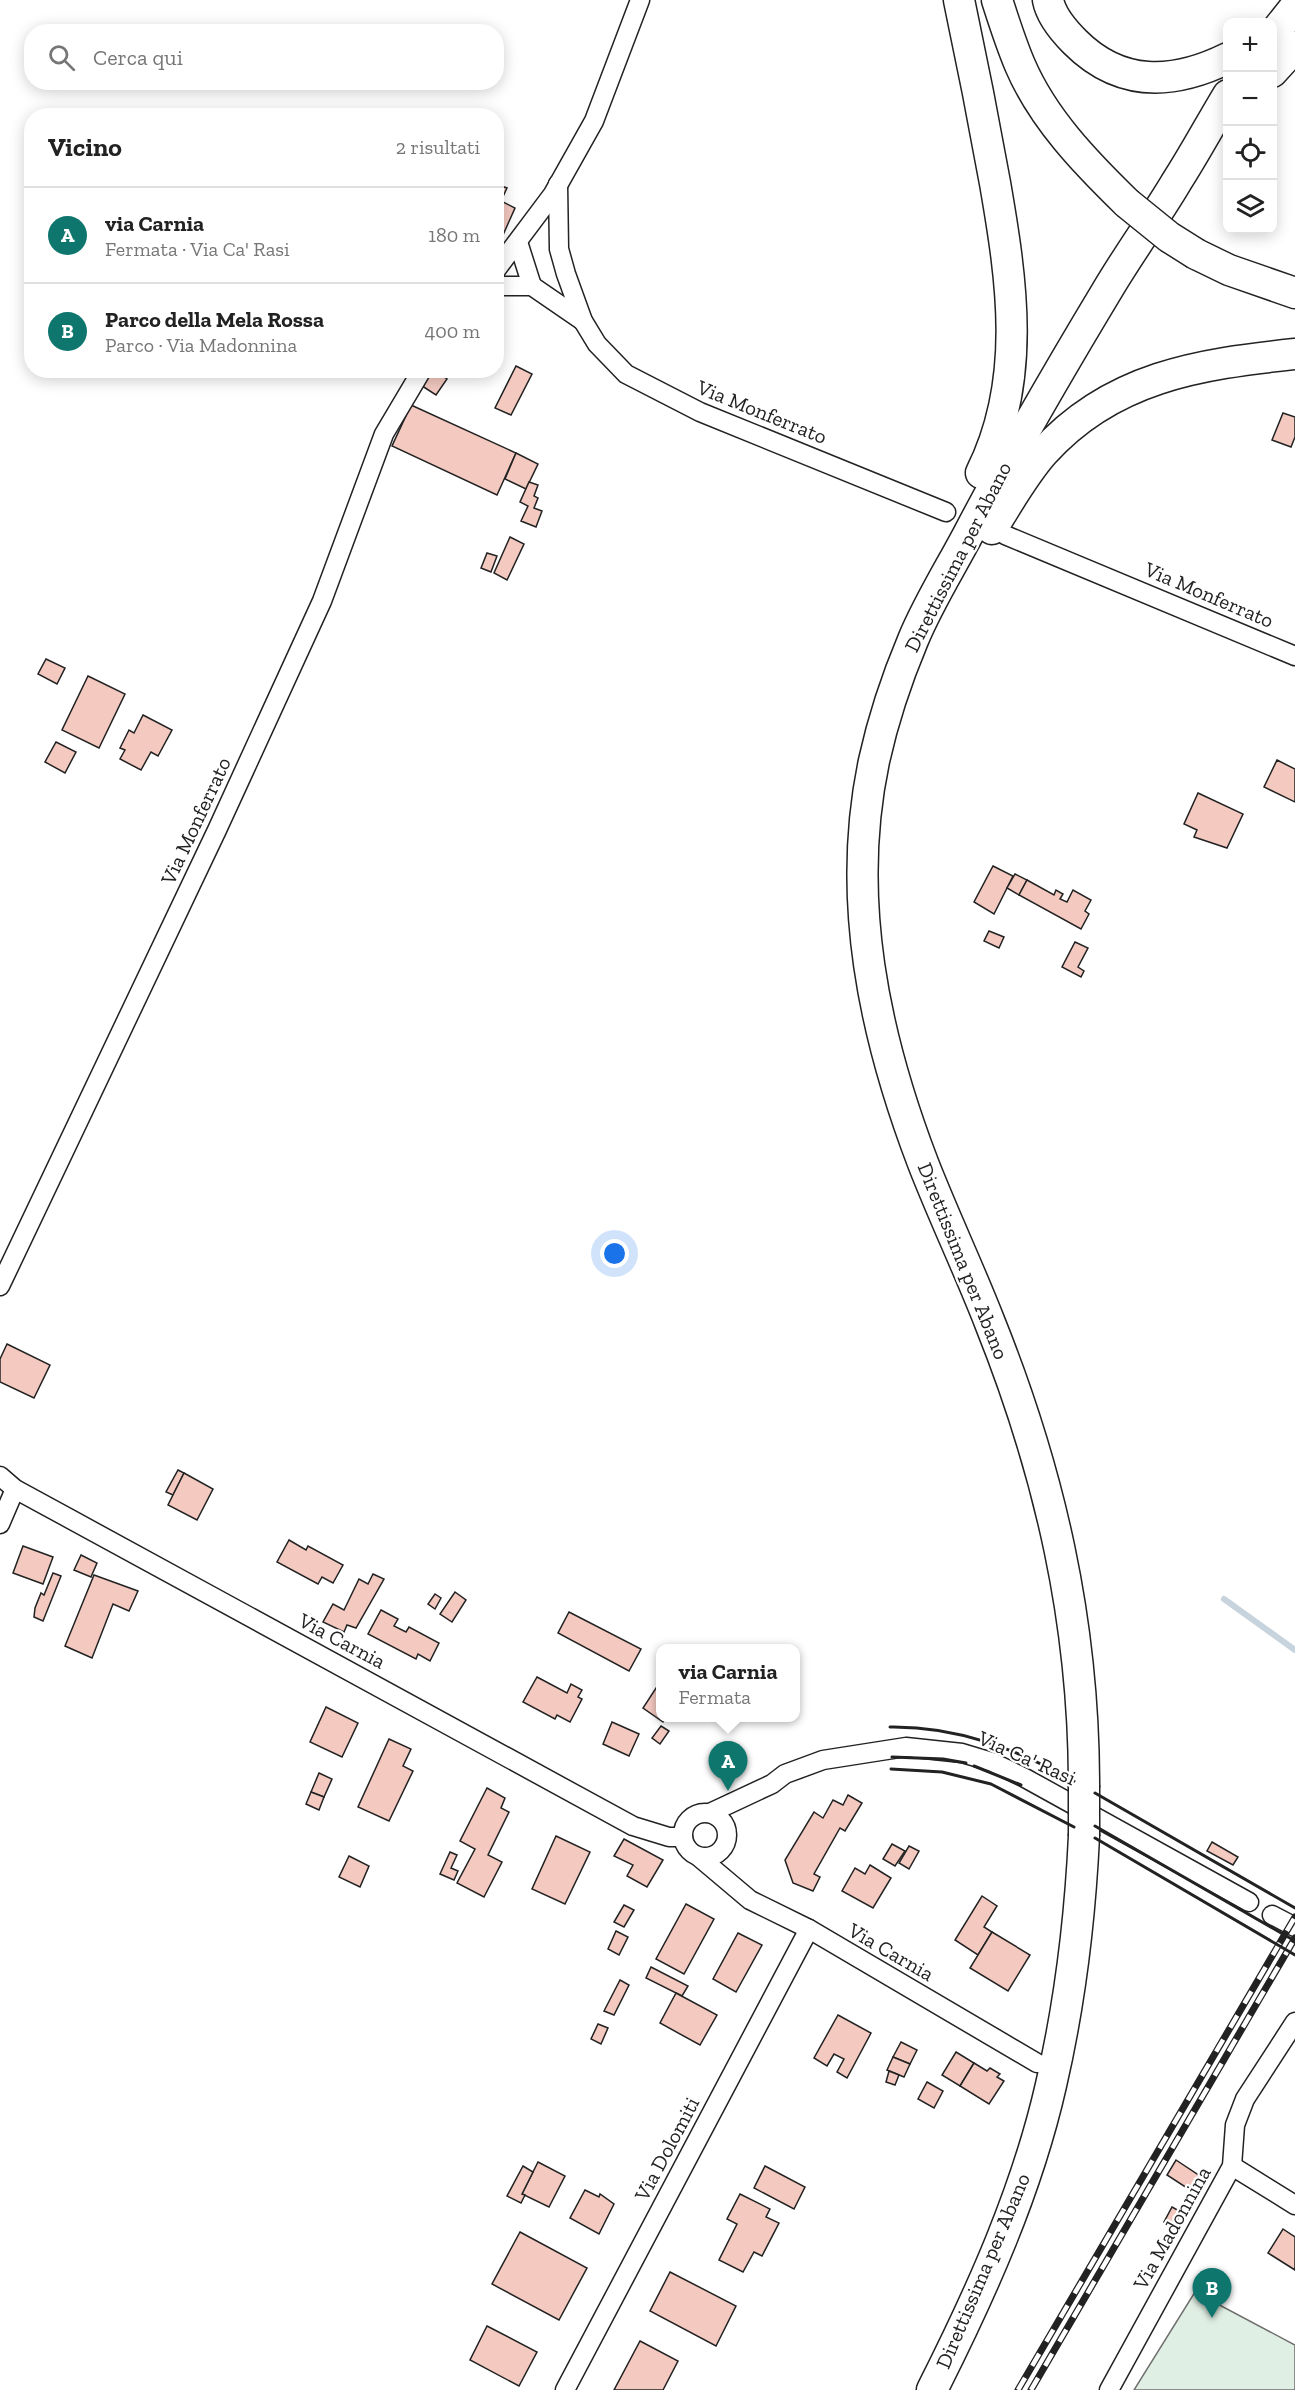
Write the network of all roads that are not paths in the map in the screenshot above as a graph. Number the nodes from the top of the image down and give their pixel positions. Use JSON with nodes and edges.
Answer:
{"nodes":[{"id":1,"x":640,"y":0,"type":"edge"},
{"id":2,"x":959,"y":0,"type":"edge"},
{"id":3,"x":997,"y":0,"type":"edge"},
{"id":4,"x":1048,"y":0,"type":"edge"},
{"id":5,"x":1295,"y":2,"type":"edge"},
{"id":6,"x":1295,"y":7,"type":"edge"},
{"id":7,"x":1277,"y":18,"type":"edge"},
{"id":8,"x":1277,"y":30,"type":"edge"},
{"id":9,"x":1295,"y":46,"type":"edge"},
{"id":10,"x":1223,"y":60,"type":"edge"},
{"id":11,"x":1277,"y":66,"type":"edge"},
{"id":12,"x":1223,"y":101,"type":"edge"},
{"id":13,"x":1225,"y":126,"type":"edge"},
{"id":14,"x":1177,"y":182,"type":"junction"},
{"id":15,"x":558,"y":184,"type":"junction"},
{"id":16,"x":523,"y":236,"type":"junction"},
{"id":17,"x":559,"y":249,"type":"junction"},
{"id":18,"x":504,"y":260,"type":"edge"},
{"id":19,"x":504,"y":286,"type":"edge"},
{"id":20,"x":532,"y":286,"type":"junction"},
{"id":21,"x":1295,"y":293,"type":"edge"},
{"id":22,"x":583,"y":321,"type":"junction"},
{"id":23,"x":1295,"y":354,"type":"edge"},
{"id":24,"x":417,"y":378,"type":"edge"},
{"id":25,"x":946,"y":512,"type":"dead end"},
{"id":26,"x":1005,"y":535,"type":"dead end"},
{"id":27,"x":914,"y":638,"type":"junction"},
{"id":28,"x":1295,"y":656,"type":"edge"},
{"id":29,"x":0,"y":1286,"type":"edge"},
{"id":30,"x":0,"y":1476,"type":"edge"},
{"id":31,"x":15,"y":1488,"type":"junction"},
{"id":32,"x":0,"y":1524,"type":"edge"},
{"id":33,"x":735,"y":1800,"type":"junction"},
{"id":34,"x":710,"y":1813,"type":"junction"},
{"id":35,"x":685,"y":1828,"type":"junction"},
{"id":36,"x":726,"y":1828,"type":"junction"},
{"id":37,"x":721,"y":1850,"type":"junction"},
{"id":38,"x":699,"y":1857,"type":"junction"},
{"id":39,"x":726,"y":1876,"type":"junction"},
{"id":40,"x":1249,"y":1902,"type":"dead end"},
{"id":41,"x":1272,"y":1915,"type":"dead end"},
{"id":42,"x":1295,"y":1927,"type":"edge"},
{"id":43,"x":809,"y":1929,"type":"junction"},
{"id":44,"x":1295,"y":2022,"type":"edge"},
{"id":45,"x":1037,"y":2063,"type":"dead end"},
{"id":46,"x":1232,"y":2166,"type":"junction"},
{"id":47,"x":1295,"y":2205,"type":"edge"},
{"id":48,"x":565,"y":2390,"type":"edge"},
{"id":49,"x":932,"y":2390,"type":"edge"},
{"id":50,"x":1109,"y":2390,"type":"edge"}],
"edges":[{"from":1,"to":15,"type":"street"},
{"from":2,"to":27,"type":"highway"},
{"from":3,"to":21,"type":"highway","bridge":true},
{"from":4,"to":10,"type":"highway"},
{"from":5,"to":7,"type":"highway"},
{"from":6,"to":8,"type":"highway"},
{"from":9,"to":11,"type":"highway"},
{"from":12,"to":14,"type":"highway","name":"Direttissima per Abano"},
{"from":13,"to":14,"type":"highway","name":"Direttissima per Abano"},
{"from":14,"to":27,"type":"highway","name":"Direttissima per Abano"},
{"from":15,"to":16,"type":"street"},
{"from":15,"to":17,"type":"street","name":"Via Monferrato"},
{"from":16,"to":17,"type":"street"},
{"from":16,"to":18,"type":"street"},
{"from":16,"to":20,"type":"street"},
{"from":17,"to":22,"type":"street","name":"Via Monferrato"},
{"from":19,"to":20,"type":"street"},
{"from":20,"to":22,"type":"street","name":"Via Monferrato"},
{"from":22,"to":25,"type":"street","name":"Via Monferrato"},
{"from":23,"to":27,"type":"highway"},
{"from":24,"to":29,"type":"street","name":"Via Monferrato"},
{"from":26,"to":28,"type":"street","name":"Via Monferrato"},
{"from":27,"to":49,"type":"highway","name":"Direttissima per Abano","bridge":true},
{"from":30,"to":31,"type":"street","name":"Via Carnia"},
{"from":31,"to":32,"type":"street"},
{"from":31,"to":35,"type":"street","name":"Via Carnia"},
{"from":33,"to":34,"type":"street","name":"Via Ca' Rasi"},
{"from":33,"to":36,"type":"street"},
{"from":33,"to":40,"type":"street","name":"Via Ca' Rasi"},
{"from":34,"to":35,"type":"street"},
{"from":34,"to":36,"type":"street"},
{"from":35,"to":38,"type":"street"},
{"from":36,"to":37,"type":"street"},
{"from":37,"to":38,"type":"street"},
{"from":37,"to":39,"type":"street"},
{"from":38,"to":39,"type":"street","name":"Via Carnia"},
{"from":39,"to":43,"type":"street","name":"Via Carnia"},
{"from":41,"to":42,"type":"street"},
{"from":43,"to":45,"type":"street","name":"Via Carnia"},
{"from":43,"to":48,"type":"street","name":"Via Dolomiti"},
{"from":44,"to":46,"type":"street","name":"Via Madonnina"},
{"from":46,"to":47,"type":"street"},
{"from":46,"to":50,"type":"street","name":"Via Madonnina"}]}
